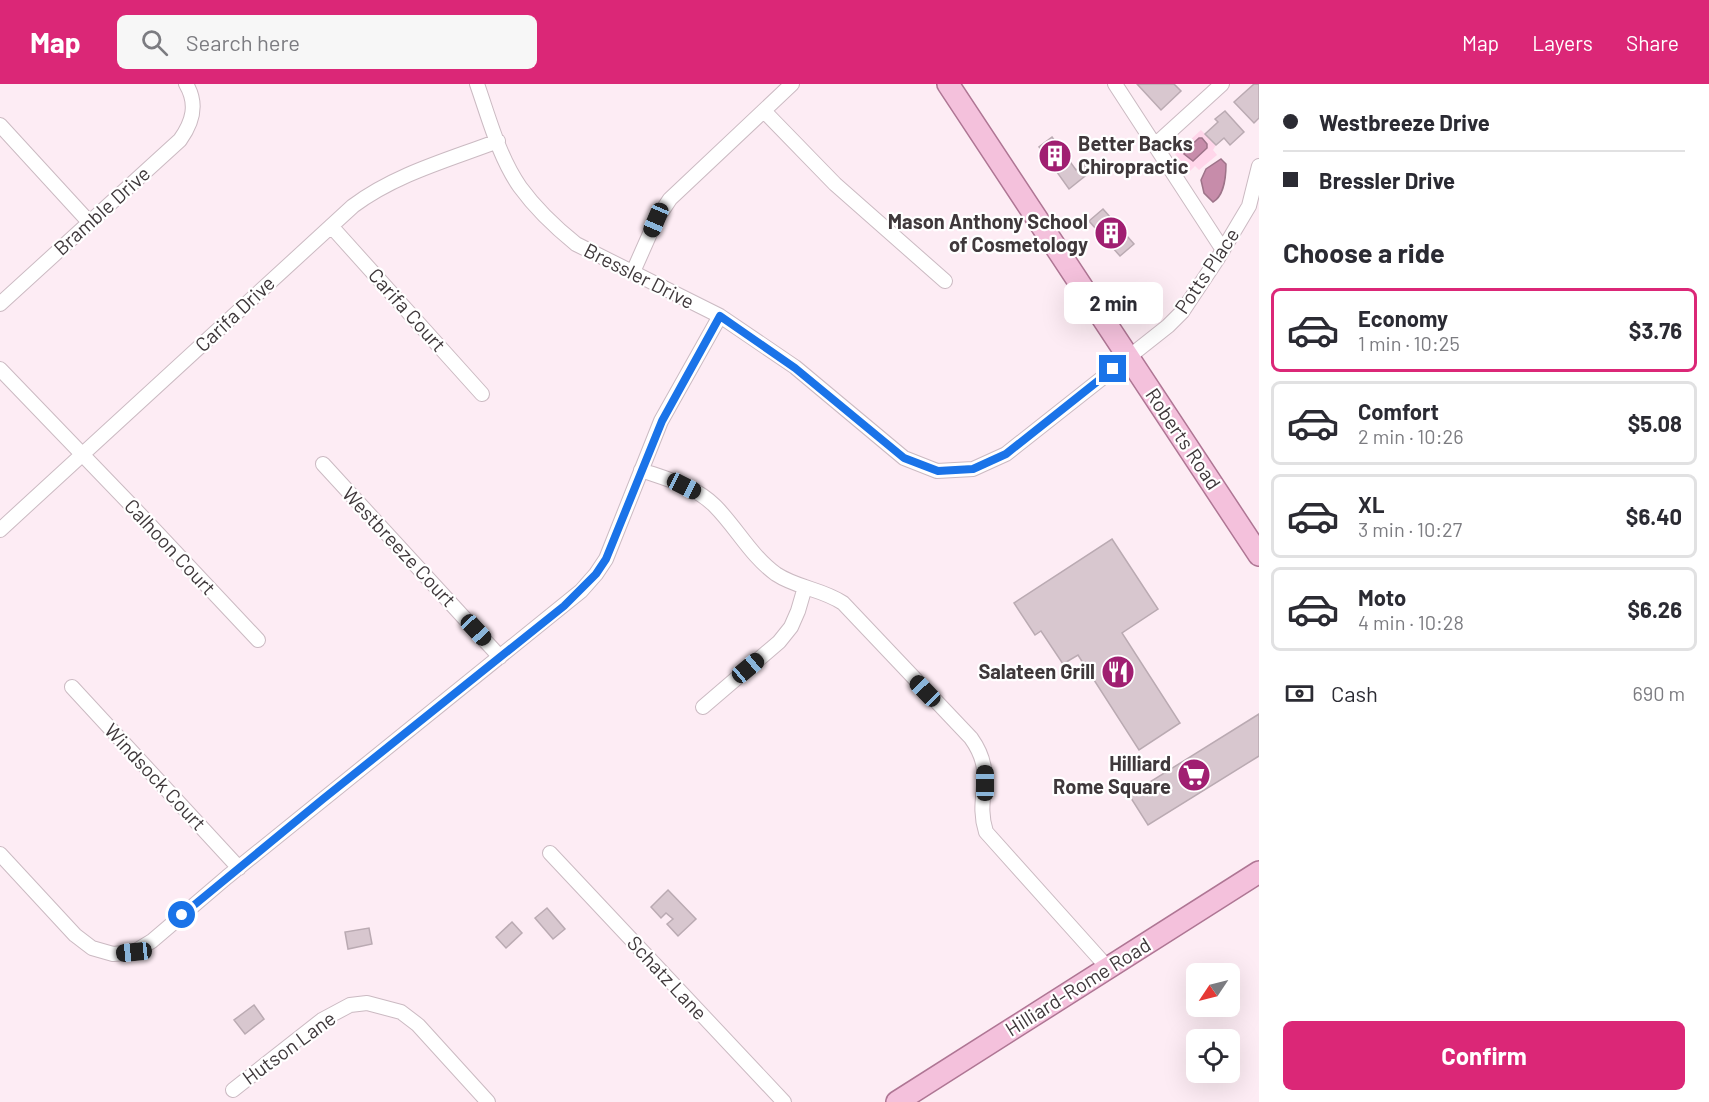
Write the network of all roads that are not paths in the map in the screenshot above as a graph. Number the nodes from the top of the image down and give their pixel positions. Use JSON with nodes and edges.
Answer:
{"nodes":[{"id":1,"x":186,"y":84,"type":"edge"},
{"id":2,"x":477,"y":84,"type":"edge"},
{"id":3,"x":792,"y":84,"type":"edge"},
{"id":4,"x":948,"y":84,"type":"edge"},
{"id":5,"x":1115,"y":84,"type":"edge"},
{"id":6,"x":1212,"y":87,"type":"edge"},
{"id":7,"x":764,"y":111,"type":"junction"},
{"id":8,"x":0,"y":124,"type":"edge"},
{"id":9,"x":498,"y":141,"type":"junction"},
{"id":10,"x":1155,"y":145,"type":"junction"},
{"id":11,"x":1259,"y":166,"type":"edge"},
{"id":12,"x":89,"y":222,"type":"junction"},
{"id":13,"x":331,"y":226,"type":"junction"},
{"id":14,"x":1223,"y":250,"type":"junction"},
{"id":15,"x":633,"y":272,"type":"junction"},
{"id":16,"x":945,"y":281,"type":"dead end"},
{"id":17,"x":0,"y":304,"type":"edge"},
{"id":18,"x":720,"y":316,"type":"junction"},
{"id":19,"x":1128,"y":357,"type":"junction"},
{"id":20,"x":0,"y":369,"type":"edge"},
{"id":21,"x":482,"y":394,"type":"dead end"},
{"id":22,"x":82,"y":454,"type":"junction"},
{"id":23,"x":323,"y":464,"type":"dead end"},
{"id":24,"x":641,"y":470,"type":"junction"},
{"id":25,"x":0,"y":530,"type":"edge"},
{"id":26,"x":1259,"y":555,"type":"edge"},
{"id":27,"x":805,"y":586,"type":"junction"},
{"id":28,"x":258,"y":640,"type":"dead end"},
{"id":29,"x":500,"y":657,"type":"junction"},
{"id":30,"x":72,"y":687,"type":"dead end"},
{"id":31,"x":703,"y":707,"type":"dead end"},
{"id":32,"x":550,"y":853,"type":"dead end"},
{"id":33,"x":0,"y":854,"type":"edge"},
{"id":34,"x":239,"y":868,"type":"junction"},
{"id":35,"x":1259,"y":872,"type":"edge"},
{"id":36,"x":1108,"y":968,"type":"junction"},
{"id":37,"x":232,"y":1090,"type":"dead end"},
{"id":38,"x":488,"y":1102,"type":"edge"},
{"id":39,"x":784,"y":1102,"type":"edge"},
{"id":40,"x":897,"y":1102,"type":"edge"}],
"edges":[{"from":1,"to":12,"type":"street","name":"Bramble Drive"},
{"from":2,"to":9,"type":"street","name":"Bressler Drive"},
{"from":3,"to":7,"type":"street"},
{"from":4,"to":19,"type":"main road","name":"Roberts Road"},
{"from":5,"to":10,"type":"street"},
{"from":6,"to":10,"type":"street"},
{"from":7,"to":15,"type":"street"},
{"from":7,"to":16,"type":"street"},
{"from":8,"to":12,"type":"street"},
{"from":9,"to":13,"type":"street","name":"Carifa Drive"},
{"from":9,"to":15,"type":"street","name":"Bressler Drive"},
{"from":10,"to":14,"type":"street"},
{"from":11,"to":14,"type":"street","name":"Potts Place"},
{"from":12,"to":17,"type":"street","name":"Bramble Drive"},
{"from":13,"to":21,"type":"street","name":"Carifa Court"},
{"from":13,"to":22,"type":"street","name":"Carifa Drive"},
{"from":14,"to":19,"type":"street","name":"Potts Place"},
{"from":15,"to":18,"type":"street","name":"Bressler Drive"},
{"from":18,"to":19,"type":"street","name":"Bressler Drive"},
{"from":18,"to":24,"type":"street"},
{"from":19,"to":26,"type":"main road","name":"Roberts Road"},
{"from":20,"to":22,"type":"street","name":"Calhoon Court"},
{"from":22,"to":25,"type":"street","name":"Carifa Drive"},
{"from":22,"to":28,"type":"street","name":"Calhoon Court"},
{"from":23,"to":29,"type":"street","name":"Westbreeze Court"},
{"from":24,"to":27,"type":"street"},
{"from":24,"to":29,"type":"street"},
{"from":27,"to":31,"type":"street"},
{"from":27,"to":36,"type":"street"},
{"from":29,"to":34,"type":"street"},
{"from":30,"to":34,"type":"street","name":"Windsock Court"},
{"from":32,"to":39,"type":"street","name":"Schatz Lane"},
{"from":33,"to":34,"type":"street"},
{"from":35,"to":36,"type":"main road","name":"Hilliard-Rome Road"},
{"from":36,"to":40,"type":"main road","name":"Hilliard-Rome Road"},
{"from":37,"to":38,"type":"street","name":"Hutson Lane"}]}
